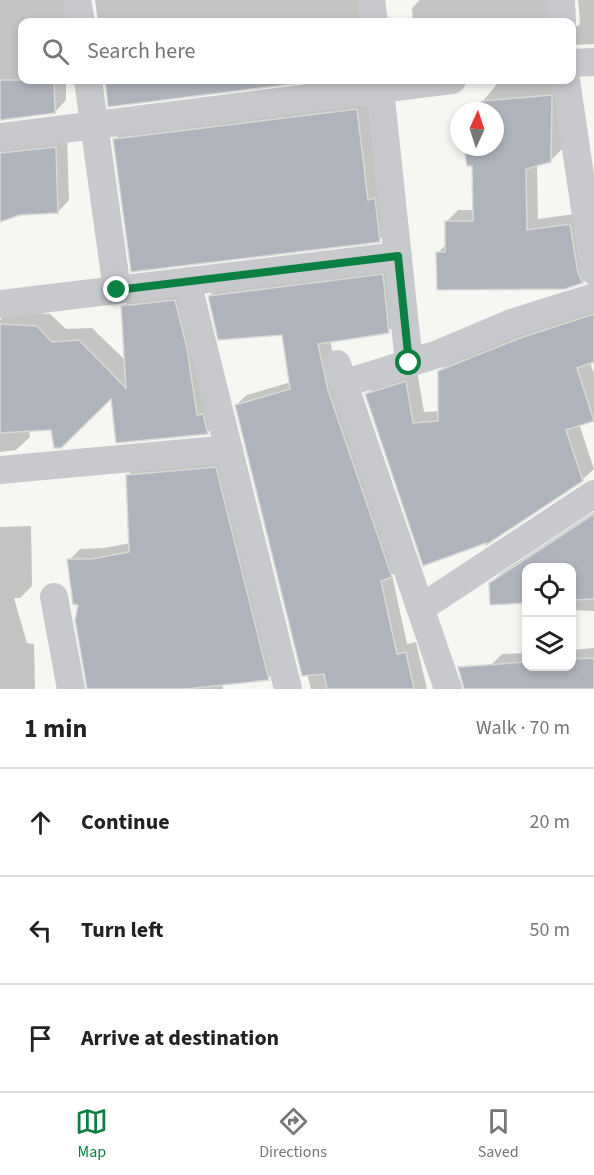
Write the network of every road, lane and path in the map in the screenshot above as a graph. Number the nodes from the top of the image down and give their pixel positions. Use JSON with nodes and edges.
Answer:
{"nodes":[{"id":1,"x":78,"y":0,"type":"edge"},
{"id":2,"x":371,"y":0,"type":"edge"},
{"id":3,"x":561,"y":0,"type":"edge"},
{"id":4,"x":80,"y":18,"type":"edge"},
{"id":5,"x":373,"y":18,"type":"edge"},
{"id":6,"x":562,"y":18,"type":"edge"},
{"id":7,"x":594,"y":62,"type":"edge"},
{"id":8,"x":576,"y":63,"type":"edge"},
{"id":9,"x":89,"y":84,"type":"edge"},
{"id":10,"x":567,"y":84,"type":"edge"},
{"id":11,"x":380,"y":85,"type":"edge"},
{"id":12,"x":94,"y":125,"type":"junction"},
{"id":13,"x":0,"y":137,"type":"edge"},
{"id":14,"x":398,"y":256,"type":"junction"},
{"id":15,"x":594,"y":271,"type":"edge"},
{"id":16,"x":187,"y":281,"type":"junction"},
{"id":17,"x":117,"y":290,"type":"junction"},
{"id":18,"x":594,"y":297,"type":"edge"},
{"id":19,"x":0,"y":304,"type":"edge"},
{"id":20,"x":409,"y":363,"type":"junction"},
{"id":21,"x":229,"y":449,"type":"junction"},
{"id":22,"x":0,"y":470,"type":"edge"},
{"id":23,"x":594,"y":494,"type":"edge"},
{"id":24,"x":54,"y":597,"type":"dead end"},
{"id":25,"x":421,"y":608,"type":"junction"},
{"id":26,"x":71,"y":689,"type":"edge"},
{"id":27,"x":288,"y":689,"type":"edge"},
{"id":28,"x":448,"y":689,"type":"edge"}],
"edges":[{"from":1,"to":4,"type":"street"},
{"from":2,"to":5,"type":"street"},
{"from":3,"to":6,"type":"street"},
{"from":7,"to":8,"type":"street"},
{"from":9,"to":12,"type":"street"},
{"from":10,"to":15,"type":"street"},
{"from":11,"to":12,"type":"street"},
{"from":11,"to":14,"type":"street"},
{"from":12,"to":13,"type":"street"},
{"from":12,"to":17,"type":"street"},
{"from":14,"to":16,"type":"street"},
{"from":14,"to":20,"type":"street"},
{"from":16,"to":17,"type":"street"},
{"from":16,"to":21,"type":"street"},
{"from":17,"to":19,"type":"street"},
{"from":18,"to":20,"type":"street"},
{"from":20,"to":25,"type":"street"},
{"from":21,"to":22,"type":"street"},
{"from":21,"to":27,"type":"street"},
{"from":23,"to":25,"type":"street"},
{"from":24,"to":26,"type":"street"},
{"from":25,"to":28,"type":"street"}]}
